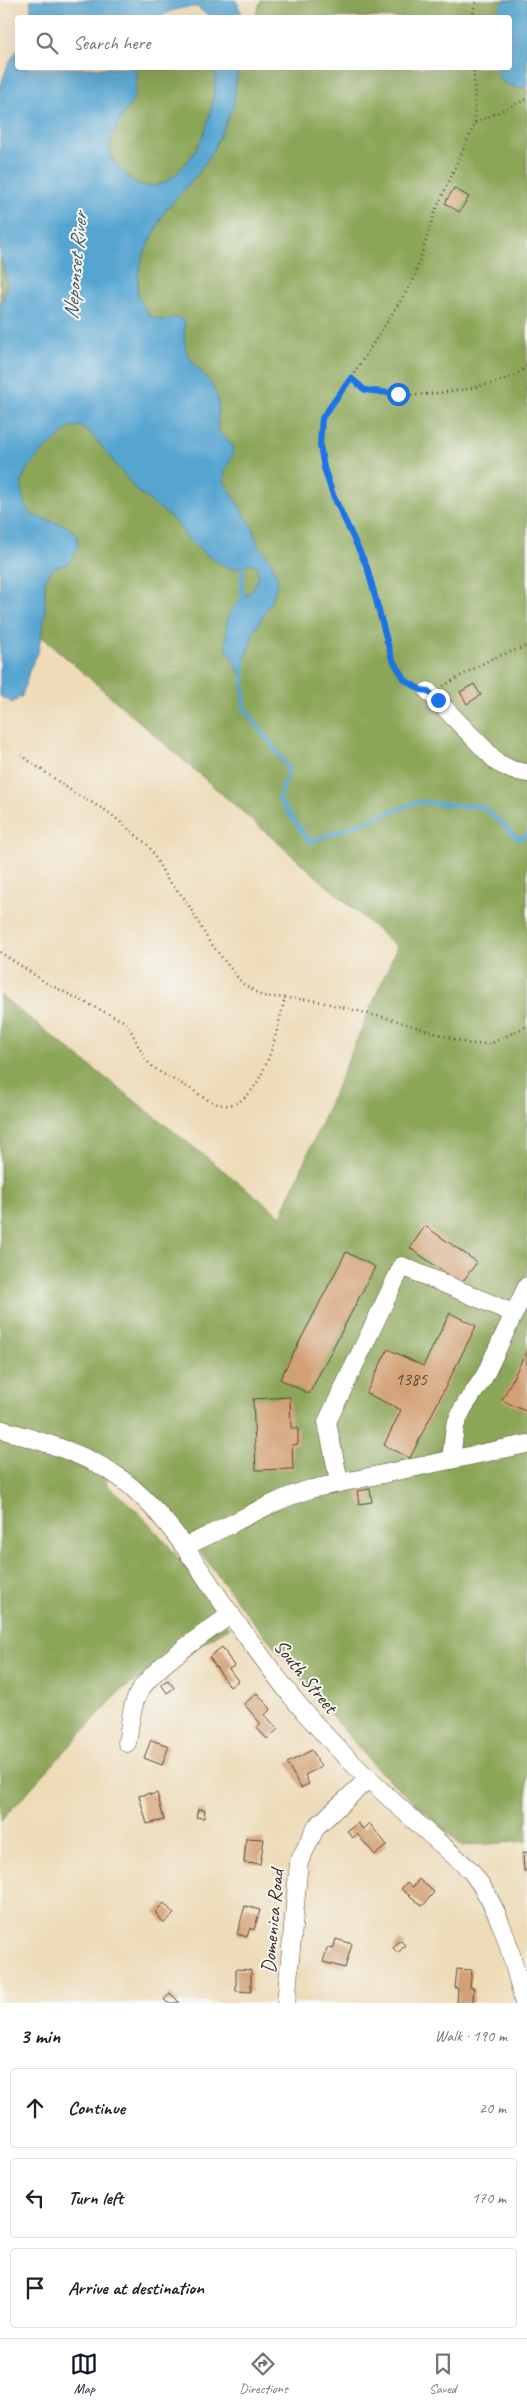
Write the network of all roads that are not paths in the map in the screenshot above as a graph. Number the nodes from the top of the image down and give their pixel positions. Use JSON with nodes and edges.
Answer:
{"nodes":[{"id":1,"x":428,"y":691,"type":"road end"},
{"id":2,"x":527,"y":773,"type":"edge"},
{"id":3,"x":527,"y":1286,"type":"edge"},
{"id":4,"x":513,"y":1313,"type":"junction"},
{"id":5,"x":0,"y":1429,"type":"edge"},
{"id":6,"x":527,"y":1444,"type":"edge"},
{"id":7,"x":451,"y":1460,"type":"junction"},
{"id":8,"x":338,"y":1482,"type":"junction"},
{"id":9,"x":185,"y":1546,"type":"junction"},
{"id":10,"x":231,"y":1614,"type":"junction"},
{"id":11,"x":127,"y":1744,"type":"dead end"},
{"id":12,"x":367,"y":1780,"type":"junction"},
{"id":13,"x":286,"y":2003,"type":"edge"},
{"id":14,"x":524,"y":2003,"type":"edge"}],
"edges":[{"from":1,"to":2,"type":"street"},
{"from":3,"to":4,"type":"street"},
{"from":4,"to":7,"type":"street"},
{"from":4,"to":8,"type":"street"},
{"from":5,"to":9,"type":"street","name":"South Street"},
{"from":6,"to":7,"type":"street"},
{"from":7,"to":8,"type":"street"},
{"from":8,"to":9,"type":"street"},
{"from":9,"to":10,"type":"street","name":"South Street"},
{"from":10,"to":11,"type":"street"},
{"from":10,"to":12,"type":"street","name":"South Street"},
{"from":12,"to":13,"type":"street","name":"Domenica Road"},
{"from":12,"to":14,"type":"street","name":"South Street"}]}
